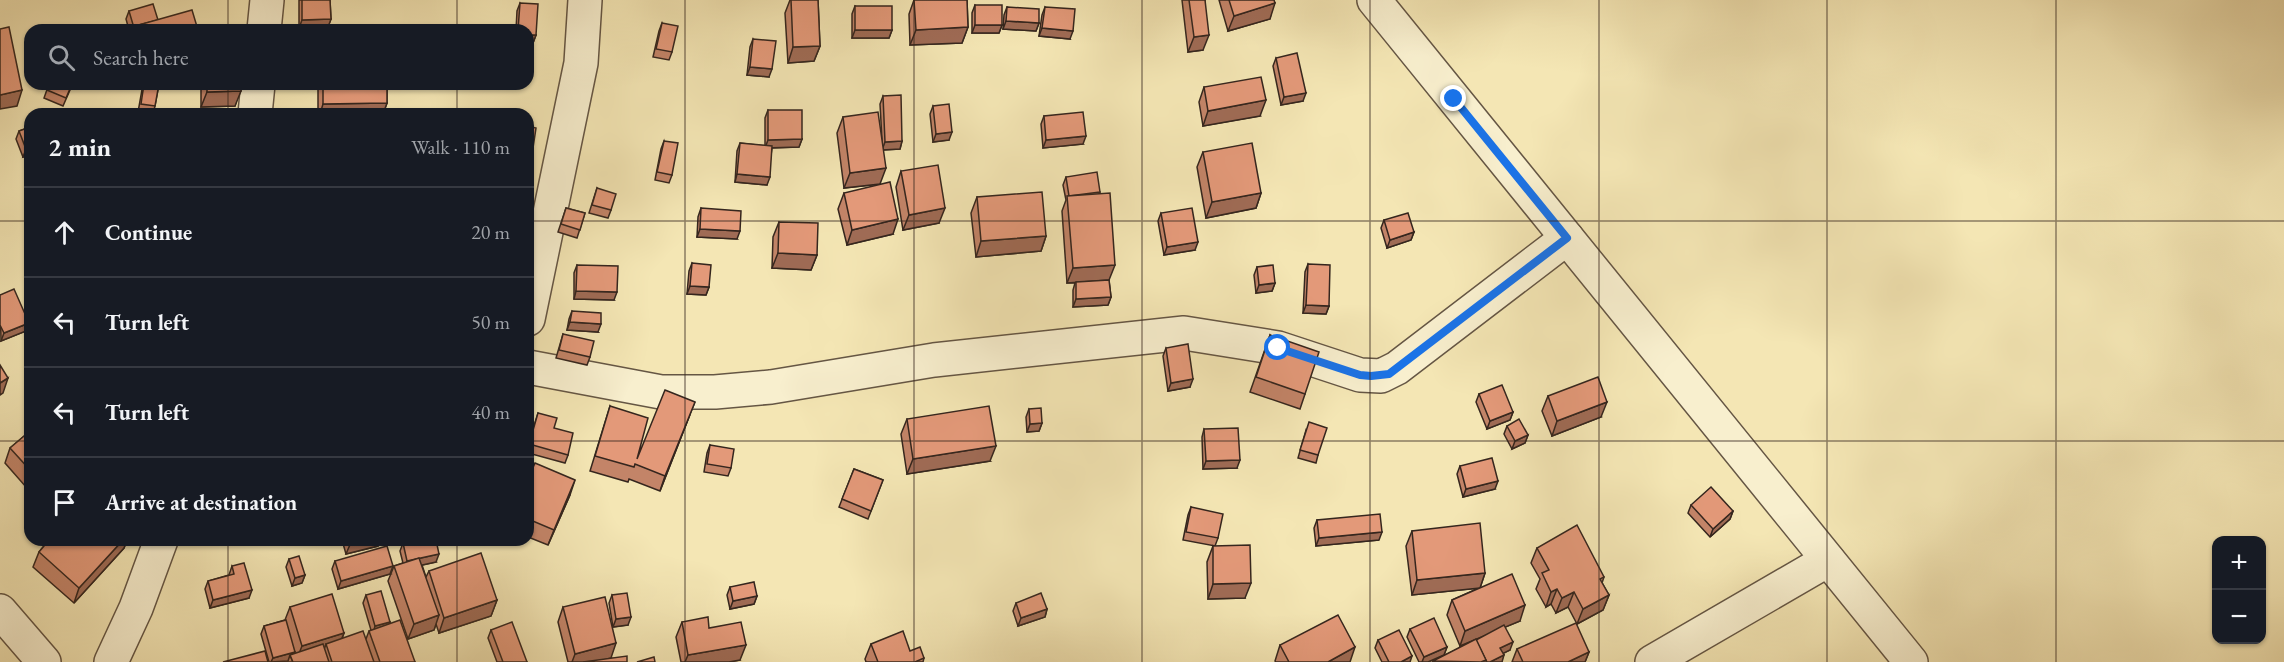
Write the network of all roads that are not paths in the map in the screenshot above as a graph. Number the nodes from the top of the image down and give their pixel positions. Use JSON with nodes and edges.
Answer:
{"nodes":[{"id":1,"x":267,"y":0,"type":"edge"},
{"id":2,"x":585,"y":0,"type":"edge"},
{"id":3,"x":1374,"y":0,"type":"edge"},
{"id":4,"x":265,"y":24,"type":"edge"},
{"id":5,"x":257,"y":90,"type":"edge"},
{"id":6,"x":256,"y":108,"type":"edge"},
{"id":7,"x":1567,"y":238,"type":"junction"},
{"id":8,"x":534,"y":290,"type":"edge"},
{"id":9,"x":534,"y":368,"type":"edge"},
{"id":10,"x":159,"y":546,"type":"edge"},
{"id":11,"x":1828,"y":560,"type":"junction"},
{"id":12,"x":0,"y":611,"type":"edge"},
{"id":13,"x":44,"y":662,"type":"edge"},
{"id":14,"x":111,"y":662,"type":"edge"},
{"id":15,"x":1652,"y":662,"type":"edge"},
{"id":16,"x":1911,"y":662,"type":"edge"}],
"edges":[{"from":1,"to":4,"type":"street"},
{"from":2,"to":8,"type":"street"},
{"from":3,"to":7,"type":"street"},
{"from":5,"to":6,"type":"street"},
{"from":7,"to":9,"type":"street"},
{"from":7,"to":11,"type":"street"},
{"from":10,"to":14,"type":"street"},
{"from":11,"to":15,"type":"street"},
{"from":11,"to":16,"type":"street"},
{"from":12,"to":13,"type":"street"}]}
